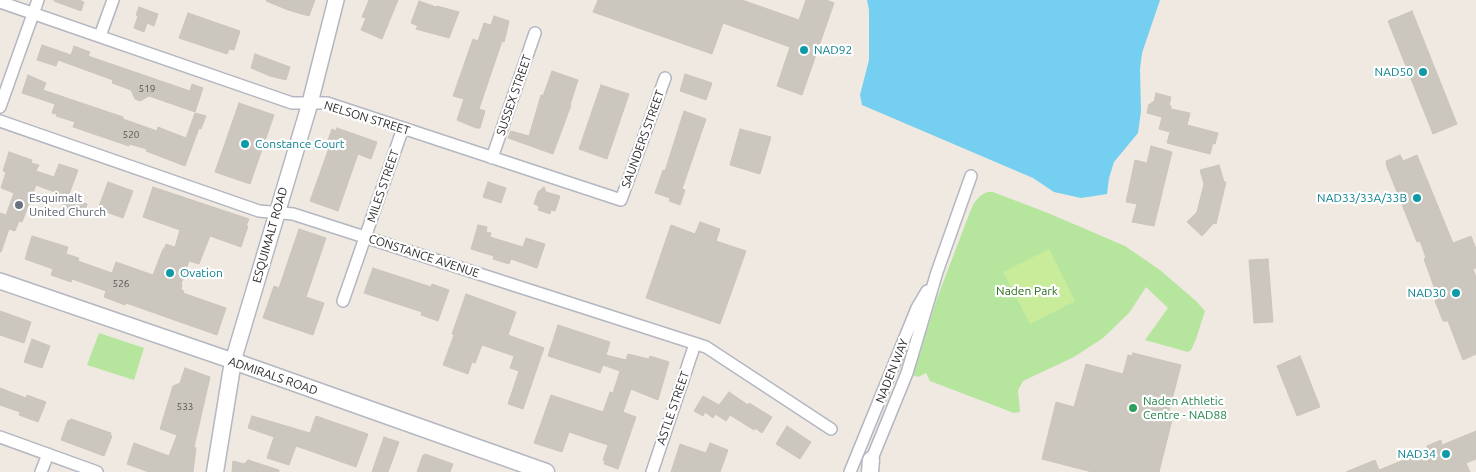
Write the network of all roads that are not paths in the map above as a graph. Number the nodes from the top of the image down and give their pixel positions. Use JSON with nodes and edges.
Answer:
{"nodes":[{"id":1,"x":38,"y":0,"type":"edge"},
{"id":2,"x":113,"y":0,"type":"edge"},
{"id":3,"x":336,"y":0,"type":"edge"},
{"id":4,"x":0,"y":2,"type":"edge"},
{"id":5,"x":33,"y":13,"type":"junction"},
{"id":6,"x":535,"y":33,"type":"dead end"},
{"id":7,"x":100,"y":36,"type":"junction"},
{"id":8,"x":665,"y":78,"type":"dead end"},
{"id":9,"x":310,"y":103,"type":"junction"},
{"id":10,"x":0,"y":107,"type":"edge"},
{"id":11,"x":0,"y":121,"type":"edge"},
{"id":12,"x":403,"y":128,"type":"junction"},
{"id":13,"x":492,"y":158,"type":"junction"},
{"id":14,"x":971,"y":176,"type":"dead end"},
{"id":15,"x":621,"y":200,"type":"joint"},
{"id":16,"x":277,"y":212,"type":"junction"},
{"id":17,"x":366,"y":237,"type":"junction"},
{"id":18,"x":937,"y":272,"type":"junction"},
{"id":19,"x":0,"y":281,"type":"edge"},
{"id":20,"x":343,"y":300,"type":"dead end"},
{"id":21,"x":695,"y":344,"type":"junction"},
{"id":22,"x":233,"y":361,"type":"junction"},
{"id":23,"x":831,"y":429,"type":"dead end"},
{"id":24,"x":0,"y":437,"type":"edge"},
{"id":25,"x":48,"y":454,"type":"junction"},
{"id":26,"x":869,"y":468,"type":"edge"},
{"id":27,"x":41,"y":472,"type":"edge"},
{"id":28,"x":97,"y":472,"type":"edge"},
{"id":29,"x":214,"y":472,"type":"edge"},
{"id":30,"x":546,"y":472,"type":"edge"},
{"id":31,"x":652,"y":472,"type":"edge"},
{"id":32,"x":850,"y":472,"type":"edge"}],
"edges":[{"from":1,"to":5,"type":"street"},
{"from":2,"to":7,"type":"street"},
{"from":3,"to":9,"type":"street","name":"ESQUIMALT ROAD"},
{"from":4,"to":5,"type":"street","name":"NELSON STREET"},
{"from":5,"to":7,"type":"street","name":"NELSON STREET"},
{"from":5,"to":10,"type":"street"},
{"from":6,"to":13,"type":"street","name":"SUSSEX STREET"},
{"from":7,"to":9,"type":"street","name":"NELSON STREET"},
{"from":8,"to":15,"type":"street","name":"SAUNDERS STREET"},
{"from":9,"to":12,"type":"street","name":"NELSON STREET"},
{"from":9,"to":16,"type":"street","name":"ESQUIMALT ROAD"},
{"from":11,"to":16,"type":"street","name":"CONSTANCE AVENUE"},
{"from":12,"to":13,"type":"street","name":"NELSON STREET"},
{"from":12,"to":17,"type":"street","name":"MILES STREET"},
{"from":13,"to":15,"type":"street","name":"NELSON STREET"},
{"from":14,"to":18,"type":"street","name":"NADEN WAY"},
{"from":16,"to":17,"type":"street","name":"CONSTANCE AVENUE"},
{"from":16,"to":22,"type":"street","name":"ESQUIMALT ROAD"},
{"from":17,"to":20,"type":"street","name":"MILES STREET"},
{"from":17,"to":21,"type":"street","name":"CONSTANCE AVENUE"},
{"from":18,"to":26,"type":"street","name":"NADEN WAY"},
{"from":18,"to":32,"type":"street","name":"NADEN WAY"},
{"from":19,"to":22,"type":"street","name":"ADMIRALS ROAD"},
{"from":21,"to":23,"type":"street","name":"CONSTANCE AVENUE"},
{"from":21,"to":31,"type":"street","name":"ASTLE STREET"},
{"from":22,"to":29,"type":"main road","name":"ESQUIMALT ROAD"},
{"from":22,"to":30,"type":"main road","name":"ADMIRALS ROAD"},
{"from":24,"to":25,"type":"street"},
{"from":25,"to":27,"type":"street"},
{"from":25,"to":28,"type":"street"}]}
